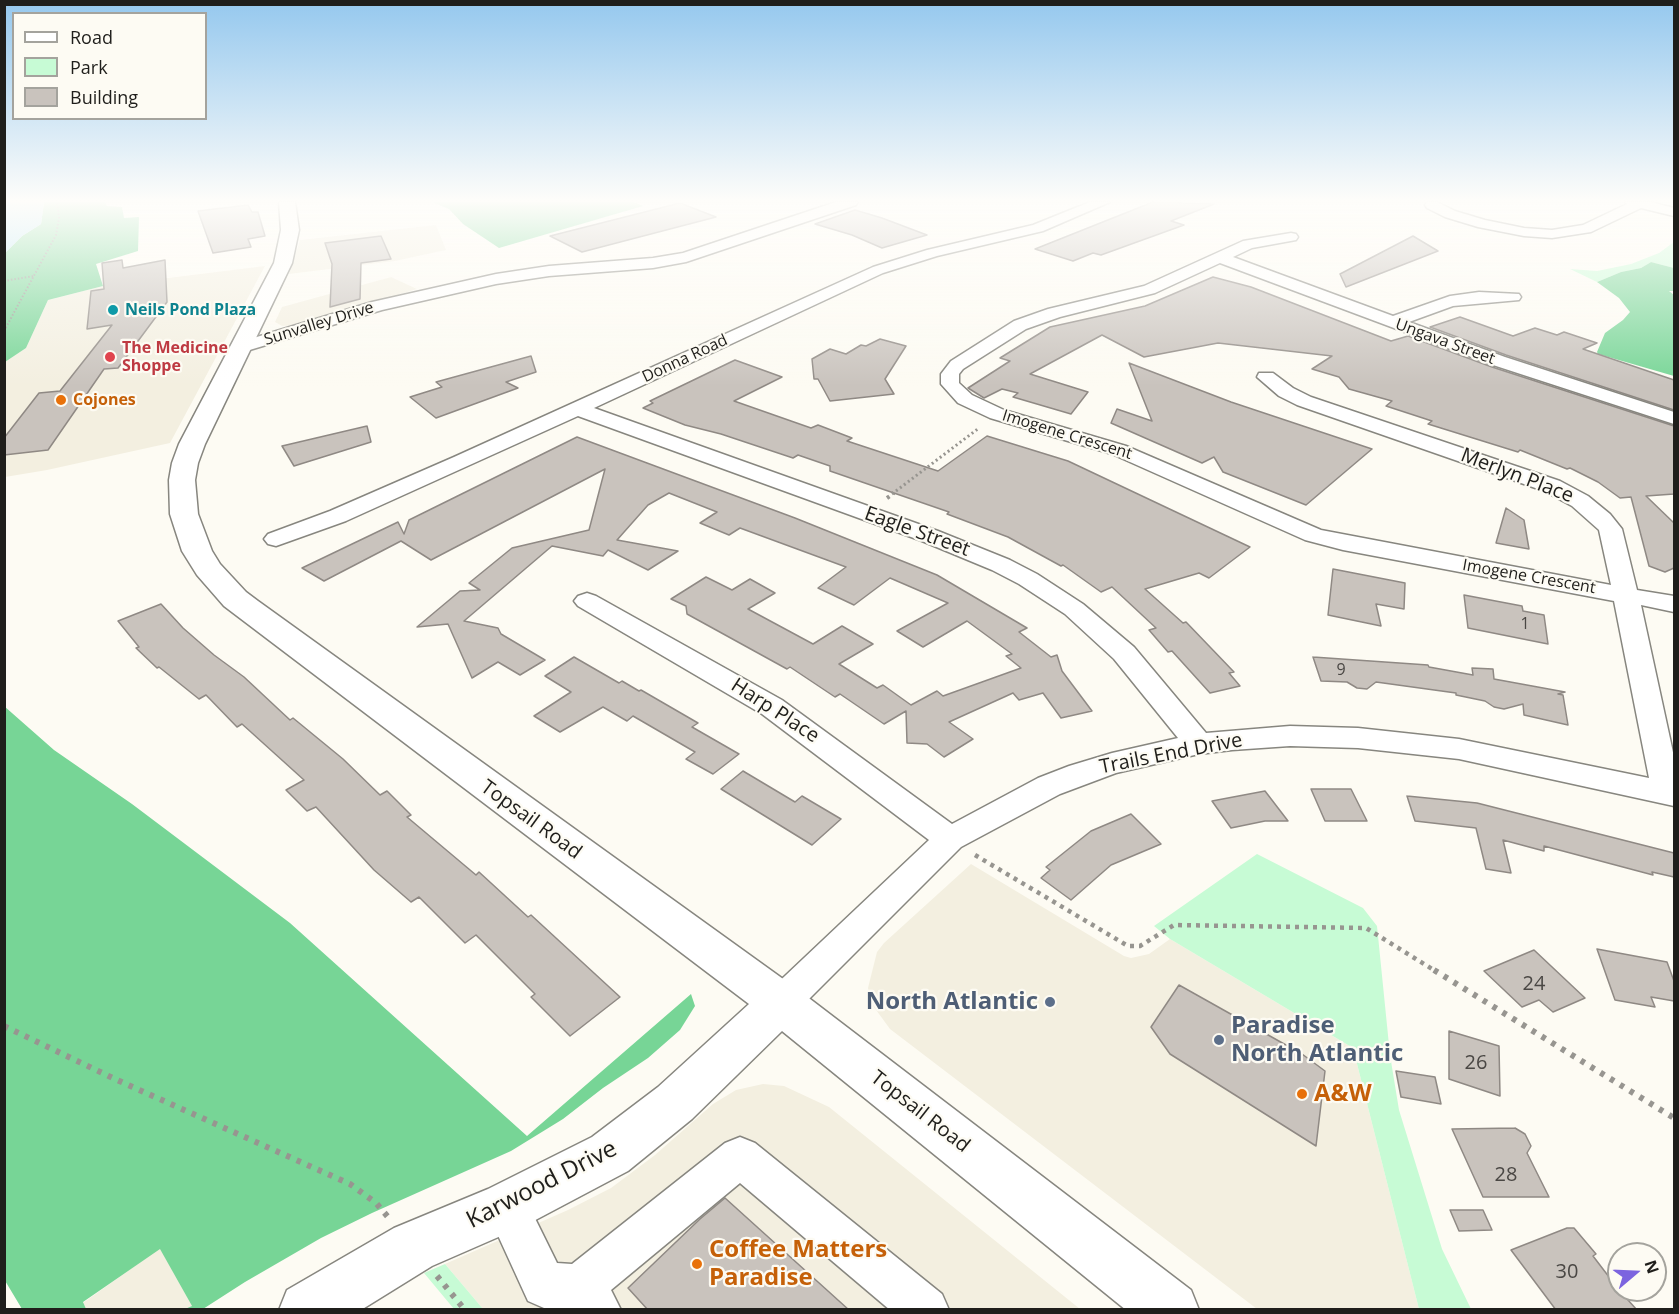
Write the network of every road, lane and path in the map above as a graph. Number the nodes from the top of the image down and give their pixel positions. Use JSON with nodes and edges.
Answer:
{"nodes":[{"id":1,"x":42,"y":263,"type":"edge"},
{"id":2,"x":282,"y":263,"type":"edge"},
{"id":3,"x":649,"y":263,"type":"edge"},
{"id":4,"x":898,"y":263,"type":"edge"},
{"id":5,"x":1205,"y":263,"type":"edge"},
{"id":6,"x":1235,"y":263,"type":"edge"},
{"id":7,"x":35,"y":276,"type":"junction"},
{"id":8,"x":4,"y":281,"type":"edge"},
{"id":9,"x":1513,"y":297,"type":"dead end"},
{"id":10,"x":1392,"y":322,"type":"junction"},
{"id":11,"x":4,"y":331,"type":"edge"},
{"id":12,"x":243,"y":347,"type":"junction"},
{"id":13,"x":1266,"y":377,"type":"dead end"},
{"id":14,"x":578,"y":409,"type":"junction"},
{"id":15,"x":996,"y":414,"type":"junction"},
{"id":16,"x":1674,"y":418,"type":"edge"},
{"id":17,"x":868,"y":513,"type":"junction"},
{"id":18,"x":276,"y":539,"type":"dead end"},
{"id":19,"x":1626,"y":595,"type":"junction"},
{"id":20,"x":587,"y":601,"type":"dead end"},
{"id":21,"x":1674,"y":604,"type":"edge"},
{"id":22,"x":1199,"y":744,"type":"junction"},
{"id":23,"x":1671,"y":794,"type":"edge"},
{"id":24,"x":950,"y":839,"type":"junction"},
{"id":25,"x":781,"y":1003,"type":"junction"},
{"id":26,"x":4,"y":1026,"type":"edge"},
{"id":27,"x":1674,"y":1118,"type":"edge"},
{"id":28,"x":507,"y":1207,"type":"junction"},
{"id":29,"x":413,"y":1247,"type":"junction"},
{"id":30,"x":588,"y":1298,"type":"edge"},
{"id":31,"x":307,"y":1310,"type":"edge"},
{"id":32,"x":465,"y":1310,"type":"edge"},
{"id":33,"x":926,"y":1310,"type":"edge"},
{"id":34,"x":1172,"y":1310,"type":"edge"}],
"edges":[{"from":1,"to":7,"type":"path"},
{"from":2,"to":12,"type":"main road","name":"Topsail Road"},
{"from":3,"to":12,"type":"street","name":"Sunvalley Drive"},
{"from":4,"to":14,"type":"street","name":"Donna Road"},
{"from":5,"to":15,"type":"street","name":"Imogene Crescent"},
{"from":6,"to":10,"type":"street","name":"Ungava Street"},
{"from":7,"to":8,"type":"path"},
{"from":7,"to":11,"type":"path"},
{"from":9,"to":10,"type":"street"},
{"from":10,"to":16,"type":"street","name":"Ungava Street"},
{"from":12,"to":25,"type":"main road","name":"Topsail Road"},
{"from":13,"to":19,"type":"street","name":"Merlyn Place"},
{"from":14,"to":17,"type":"street","name":"Eagle Street"},
{"from":14,"to":18,"type":"street","name":"Donna Road"},
{"from":15,"to":17,"type":"path"},
{"from":15,"to":19,"type":"street","name":"Imogene Crescent"},
{"from":17,"to":22,"type":"street","name":"Eagle Street"},
{"from":19,"to":21,"type":"street","name":"Imogene Crescent"},
{"from":19,"to":23,"type":"street","name":"Merlyn Place"},
{"from":20,"to":24,"type":"street","name":"Harp Place"},
{"from":22,"to":23,"type":"street","name":"Trails End Drive"},
{"from":22,"to":24,"type":"street","name":"Trails End Drive"},
{"from":24,"to":25,"type":"street","name":"Trails End Drive"},
{"from":24,"to":27,"type":"path"},
{"from":25,"to":28,"type":"main road","name":"Karwood Drive"},
{"from":25,"to":34,"type":"main road","name":"Topsail Road"},
{"from":26,"to":29,"type":"path"},
{"from":28,"to":29,"type":"main road","name":"Karwood Drive"},
{"from":28,"to":30,"type":"street"},
{"from":29,"to":31,"type":"main road","name":"Karwood Drive"},
{"from":29,"to":32,"type":"path"},
{"from":30,"to":33,"type":"street"}]}
